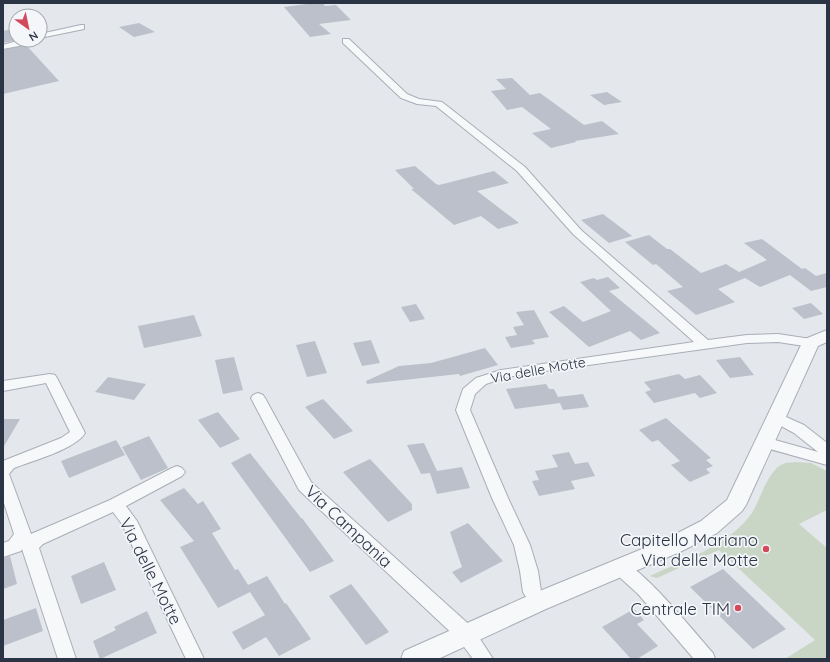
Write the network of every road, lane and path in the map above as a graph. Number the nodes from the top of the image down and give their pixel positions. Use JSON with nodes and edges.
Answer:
{"nodes":[{"id":1,"x":81,"y":27,"type":"dead end"},
{"id":2,"x":48,"y":34,"type":"edge"},
{"id":3,"x":346,"y":41,"type":"dead end"},
{"id":4,"x":819,"y":339,"type":"edge"},
{"id":5,"x":705,"y":345,"type":"junction"},
{"id":6,"x":3,"y":386,"type":"edge"},
{"id":7,"x":258,"y":398,"type":"dead end"},
{"id":8,"x":775,"y":417,"type":"junction"},
{"id":9,"x":764,"y":442,"type":"junction"},
{"id":10,"x":827,"y":451,"type":"edge"},
{"id":11,"x":827,"y":460,"type":"edge"},
{"id":12,"x":3,"y":470,"type":"edge"},
{"id":13,"x":177,"y":472,"type":"dead end"},
{"id":14,"x":3,"y":477,"type":"edge"},
{"id":15,"x":116,"y":504,"type":"junction"},
{"id":16,"x":3,"y":550,"type":"edge"},
{"id":17,"x":621,"y":568,"type":"junction"},
{"id":18,"x":538,"y":602,"type":"junction"},
{"id":19,"x":466,"y":634,"type":"junction"},
{"id":20,"x":67,"y":659,"type":"edge"},
{"id":21,"x":195,"y":659,"type":"edge"},
{"id":22,"x":414,"y":659,"type":"edge"},
{"id":23,"x":484,"y":659,"type":"edge"},
{"id":24,"x":706,"y":659,"type":"edge"}],
"edges":[{"from":1,"to":2,"type":"street"},
{"from":3,"to":5,"type":"street"},
{"from":4,"to":5,"type":"street","name":"Via delle Motte"},
{"from":4,"to":8,"type":"street","name":"Via delle Motte"},
{"from":5,"to":18,"type":"street","name":"Via delle Motte"},
{"from":6,"to":12,"type":"street"},
{"from":7,"to":19,"type":"street","name":"Via Campania"},
{"from":8,"to":9,"type":"street","name":"Via delle Motte"},
{"from":8,"to":10,"type":"street"},
{"from":9,"to":11,"type":"street"},
{"from":9,"to":17,"type":"street","name":"Via delle Motte"},
{"from":13,"to":15,"type":"street"},
{"from":14,"to":16,"type":"street"},
{"from":15,"to":20,"type":"street","name":"Via delle Motte"},
{"from":15,"to":21,"type":"street","name":"Via delle Motte"},
{"from":17,"to":18,"type":"street","name":"Via delle Motte"},
{"from":17,"to":24,"type":"street"},
{"from":18,"to":19,"type":"street","name":"Via delle Motte"},
{"from":19,"to":22,"type":"street","name":"Via delle Motte"},
{"from":19,"to":23,"type":"street","name":"Via Campania"}]}
